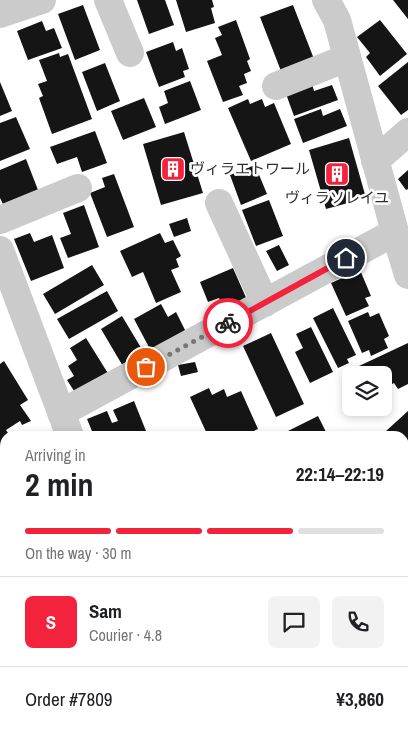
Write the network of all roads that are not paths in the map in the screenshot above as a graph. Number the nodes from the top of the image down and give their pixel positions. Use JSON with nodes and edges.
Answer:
{"nodes":[{"id":1,"x":42,"y":0,"type":"edge"},
{"id":2,"x":108,"y":0,"type":"edge"},
{"id":3,"x":326,"y":0,"type":"edge"},
{"id":4,"x":0,"y":14,"type":"edge"},
{"id":5,"x":130,"y":53,"type":"dead end"},
{"id":6,"x":347,"y":58,"type":"junction"},
{"id":7,"x":276,"y":86,"type":"dead end"},
{"id":8,"x":408,"y":132,"type":"edge"},
{"id":9,"x":375,"y":161,"type":"junction"},
{"id":10,"x":78,"y":188,"type":"dead end"},
{"id":11,"x":219,"y":203,"type":"dead end"},
{"id":12,"x":0,"y":220,"type":"edge"},
{"id":13,"x":394,"y":232,"type":"junction"},
{"id":14,"x":0,"y":250,"type":"edge"},
{"id":15,"x":408,"y":275,"type":"edge"},
{"id":16,"x":265,"y":303,"type":"junction"},
{"id":17,"x":66,"y":425,"type":"edge"}],
"edges":[{"from":1,"to":4,"type":"street"},
{"from":2,"to":5,"type":"street"},
{"from":3,"to":6,"type":"street"},
{"from":6,"to":7,"type":"street"},
{"from":6,"to":9,"type":"street"},
{"from":8,"to":9,"type":"street"},
{"from":9,"to":13,"type":"street"},
{"from":10,"to":12,"type":"street"},
{"from":11,"to":16,"type":"street"},
{"from":13,"to":15,"type":"street"},
{"from":13,"to":16,"type":"street"},
{"from":14,"to":17,"type":"street"},
{"from":16,"to":17,"type":"street"}]}
